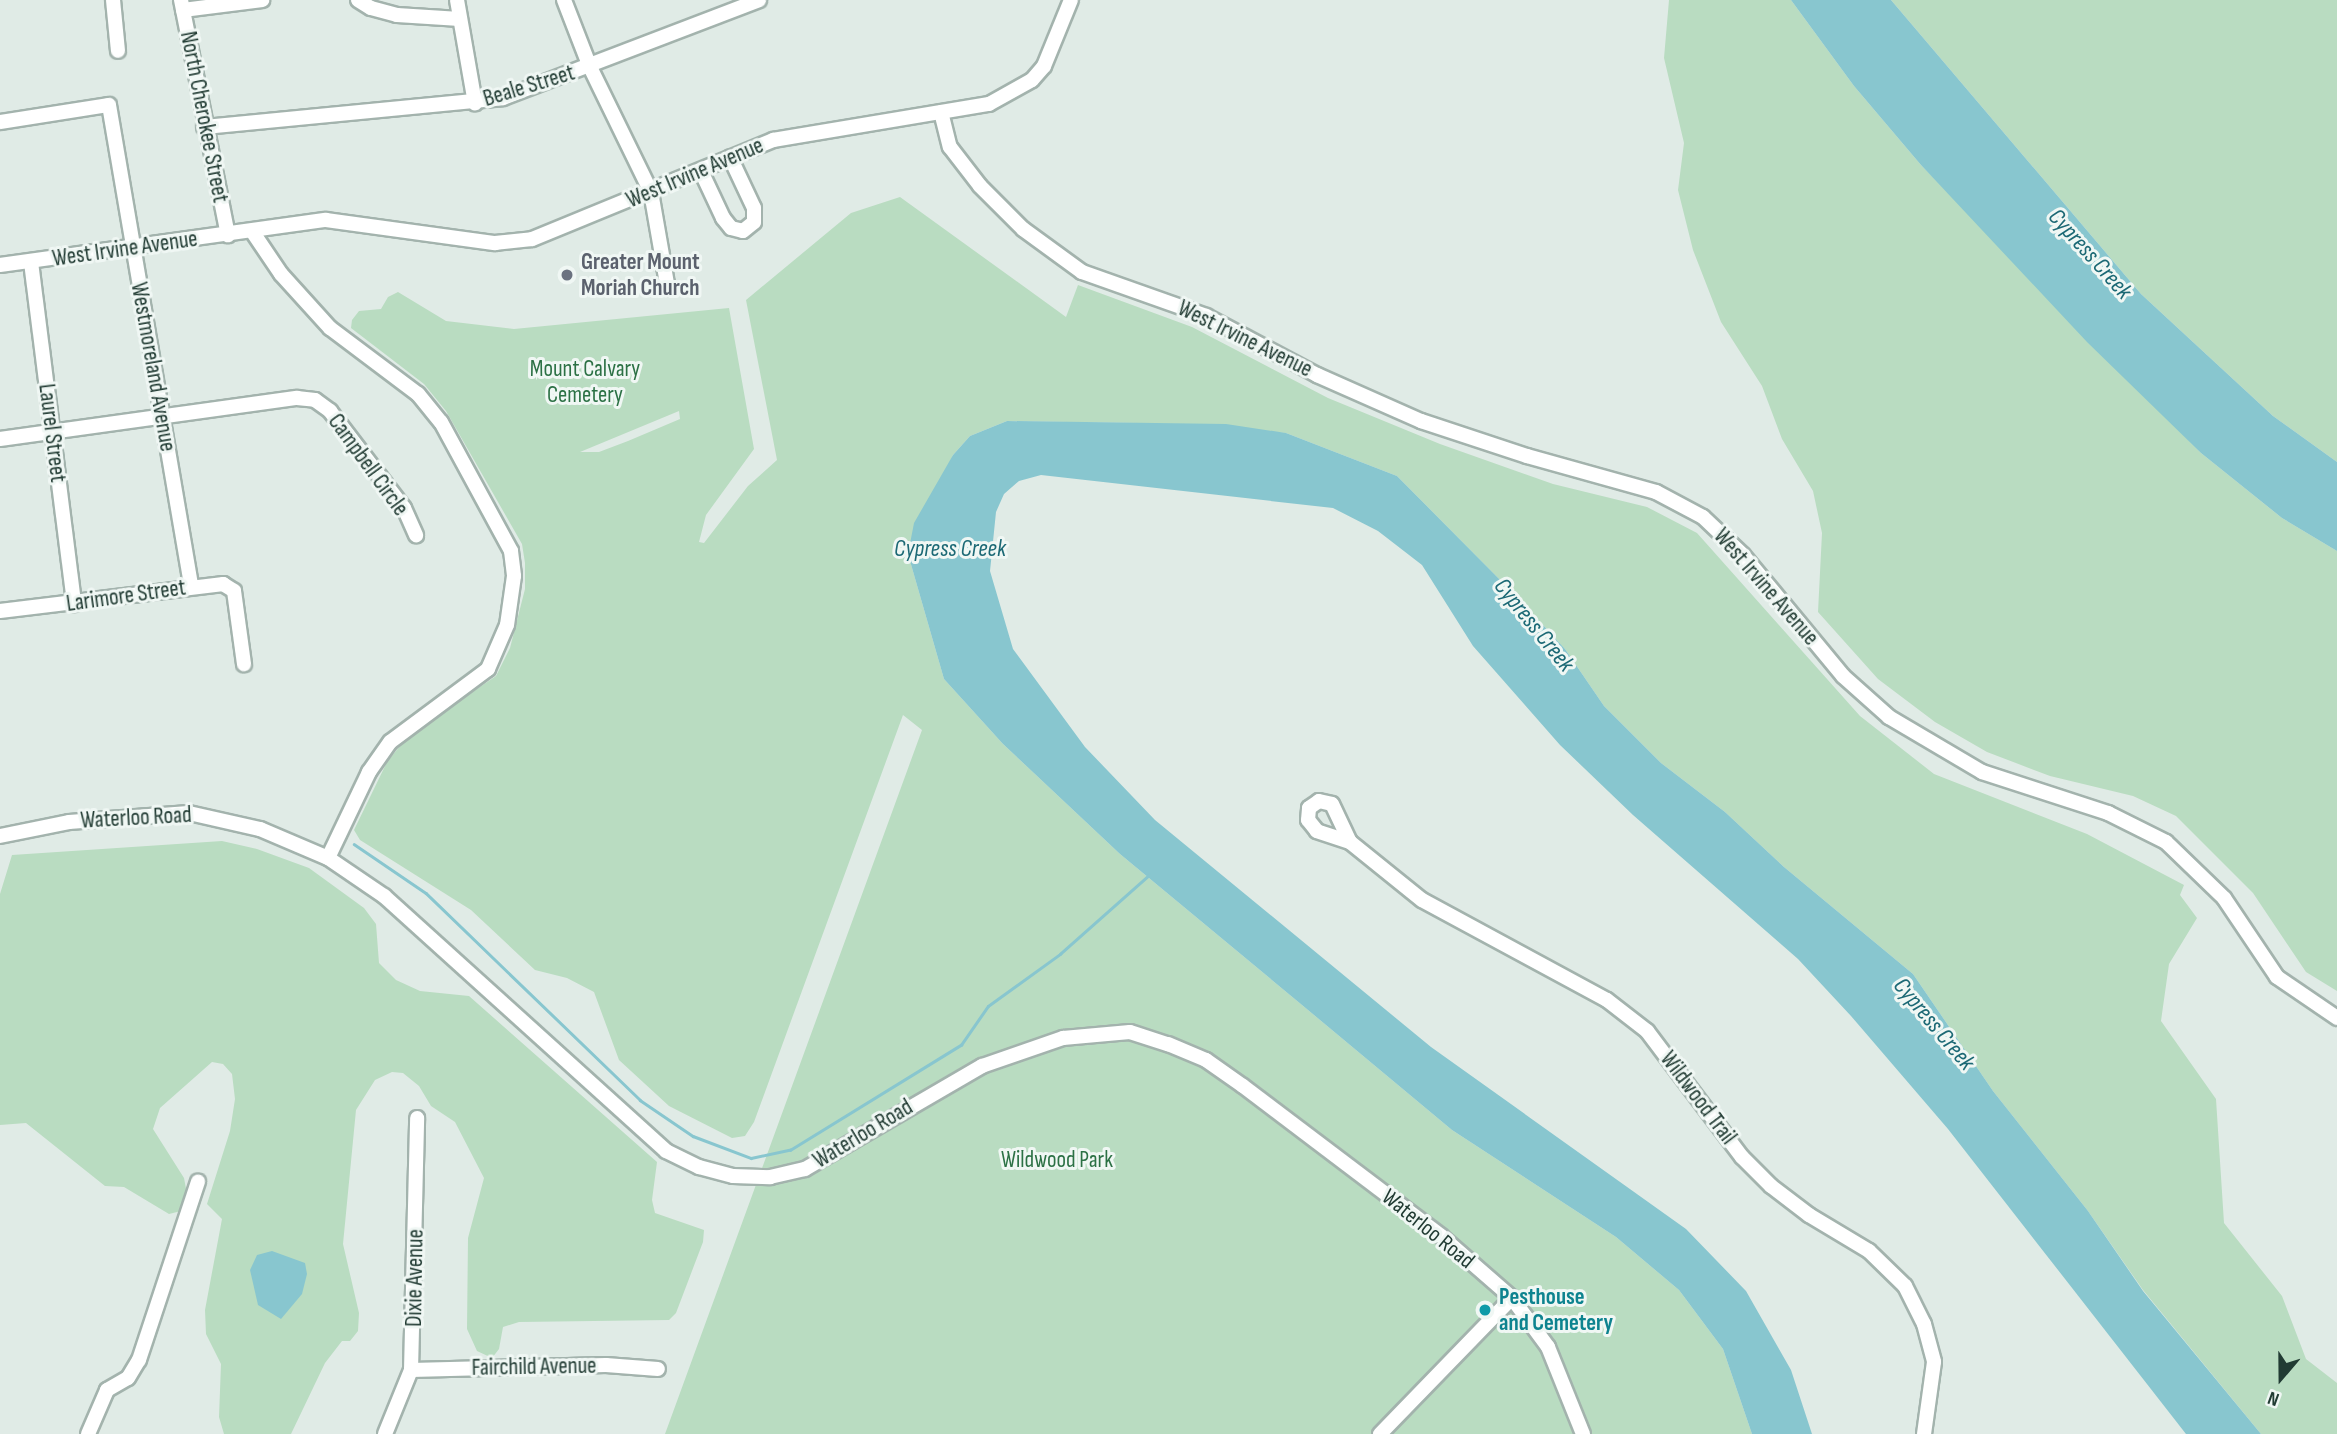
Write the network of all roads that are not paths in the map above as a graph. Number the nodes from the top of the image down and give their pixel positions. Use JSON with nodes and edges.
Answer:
{"nodes":[{"id":1,"x":113,"y":0,"type":"edge"},
{"id":2,"x":262,"y":0,"type":"edge"},
{"id":3,"x":358,"y":0,"type":"edge"},
{"id":4,"x":457,"y":0,"type":"edge"},
{"id":5,"x":564,"y":0,"type":"edge"},
{"id":6,"x":759,"y":0,"type":"edge"},
{"id":7,"x":1071,"y":0,"type":"edge"},
{"id":8,"x":182,"y":5,"type":"edge"},
{"id":9,"x":460,"y":19,"type":"junction"},
{"id":10,"x":118,"y":51,"type":"dead end"},
{"id":11,"x":590,"y":66,"type":"junction"},
{"id":12,"x":475,"y":103,"type":"junction"},
{"id":13,"x":941,"y":112,"type":"junction"},
{"id":14,"x":0,"y":122,"type":"edge"},
{"id":15,"x":204,"y":127,"type":"junction"},
{"id":16,"x":730,"y":156,"type":"junction"},
{"id":17,"x":701,"y":170,"type":"junction"},
{"id":18,"x":651,"y":192,"type":"junction"},
{"id":19,"x":252,"y":231,"type":"junction"},
{"id":20,"x":228,"y":235,"type":"junction"},
{"id":21,"x":133,"y":247,"type":"junction"},
{"id":22,"x":31,"y":262,"type":"junction"},
{"id":23,"x":0,"y":265,"type":"edge"},
{"id":24,"x":668,"y":289,"type":"dead end"},
{"id":25,"x":162,"y":417,"type":"junction"},
{"id":26,"x":52,"y":432,"type":"junction"},
{"id":27,"x":0,"y":439,"type":"edge"},
{"id":28,"x":416,"y":535,"type":"dead end"},
{"id":29,"x":191,"y":587,"type":"junction"},
{"id":30,"x":74,"y":604,"type":"junction"},
{"id":31,"x":0,"y":611,"type":"edge"},
{"id":32,"x":244,"y":664,"type":"dead end"},
{"id":33,"x":0,"y":836,"type":"edge"},
{"id":34,"x":1350,"y":842,"type":"dead end"},
{"id":35,"x":328,"y":858,"type":"junction"},
{"id":36,"x":2337,"y":1018,"type":"edge"},
{"id":37,"x":417,"y":1118,"type":"dead end"},
{"id":38,"x":198,"y":1182,"type":"dead end"},
{"id":39,"x":1512,"y":1298,"type":"junction"},
{"id":40,"x":658,"y":1369,"type":"dead end"},
{"id":41,"x":411,"y":1370,"type":"junction"},
{"id":42,"x":88,"y":1434,"type":"edge"},
{"id":43,"x":385,"y":1434,"type":"edge"},
{"id":44,"x":1380,"y":1434,"type":"edge"},
{"id":45,"x":1583,"y":1434,"type":"edge"},
{"id":46,"x":1924,"y":1434,"type":"edge"}],
"edges":[{"from":1,"to":10,"type":"street"},
{"from":2,"to":8,"type":"street"},
{"from":3,"to":9,"type":"street"},
{"from":4,"to":9,"type":"street"},
{"from":5,"to":11,"type":"street"},
{"from":6,"to":11,"type":"street","name":"Beale Street"},
{"from":7,"to":13,"type":"street"},
{"from":8,"to":15,"type":"street","name":"North Cherokee Street"},
{"from":9,"to":12,"type":"street"},
{"from":11,"to":12,"type":"street","name":"Beale Street"},
{"from":11,"to":18,"type":"street"},
{"from":12,"to":15,"type":"street","name":"Beale Street"},
{"from":13,"to":16,"type":"street","name":"West Irvine Avenue"},
{"from":13,"to":36,"type":"street","name":"West Irvine Avenue"},
{"from":14,"to":21,"type":"street","name":"Westmoreland Avenue"},
{"from":15,"to":20,"type":"street","name":"North Cherokee Street"},
{"from":16,"to":17,"type":"street","name":"West Irvine Avenue"},
{"from":16,"to":17,"type":"street"},
{"from":17,"to":18,"type":"street","name":"West Irvine Avenue"},
{"from":18,"to":19,"type":"street","name":"West Irvine Avenue"},
{"from":18,"to":24,"type":"street"},
{"from":19,"to":20,"type":"street","name":"West Irvine Avenue"},
{"from":19,"to":35,"type":"street"},
{"from":20,"to":21,"type":"street","name":"West Irvine Avenue"},
{"from":21,"to":22,"type":"street","name":"West Irvine Avenue"},
{"from":21,"to":25,"type":"street","name":"Westmoreland Avenue"},
{"from":22,"to":23,"type":"street","name":"West Irvine Avenue"},
{"from":22,"to":26,"type":"street","name":"Laurel Street"},
{"from":25,"to":26,"type":"street"},
{"from":25,"to":28,"type":"street","name":"Campbell Circle"},
{"from":25,"to":29,"type":"street","name":"Westmoreland Avenue"},
{"from":26,"to":27,"type":"street"},
{"from":26,"to":30,"type":"street","name":"Laurel Street"},
{"from":29,"to":30,"type":"street","name":"Larimore Street"},
{"from":29,"to":32,"type":"street","name":"Larimore Street"},
{"from":30,"to":31,"type":"street","name":"Larimore Street"},
{"from":33,"to":35,"type":"street","name":"Waterloo Road"},
{"from":34,"to":46,"type":"street","name":"Wildwood Trail"},
{"from":35,"to":39,"type":"street","name":"Waterloo Road"},
{"from":37,"to":41,"type":"street","name":"Dixie Avenue"},
{"from":38,"to":42,"type":"street"},
{"from":39,"to":44,"type":"street"},
{"from":39,"to":45,"type":"street","name":"Waterloo Road"},
{"from":40,"to":41,"type":"street","name":"Fairchild Avenue"},
{"from":41,"to":43,"type":"street","name":"Dixie Avenue"}]}
